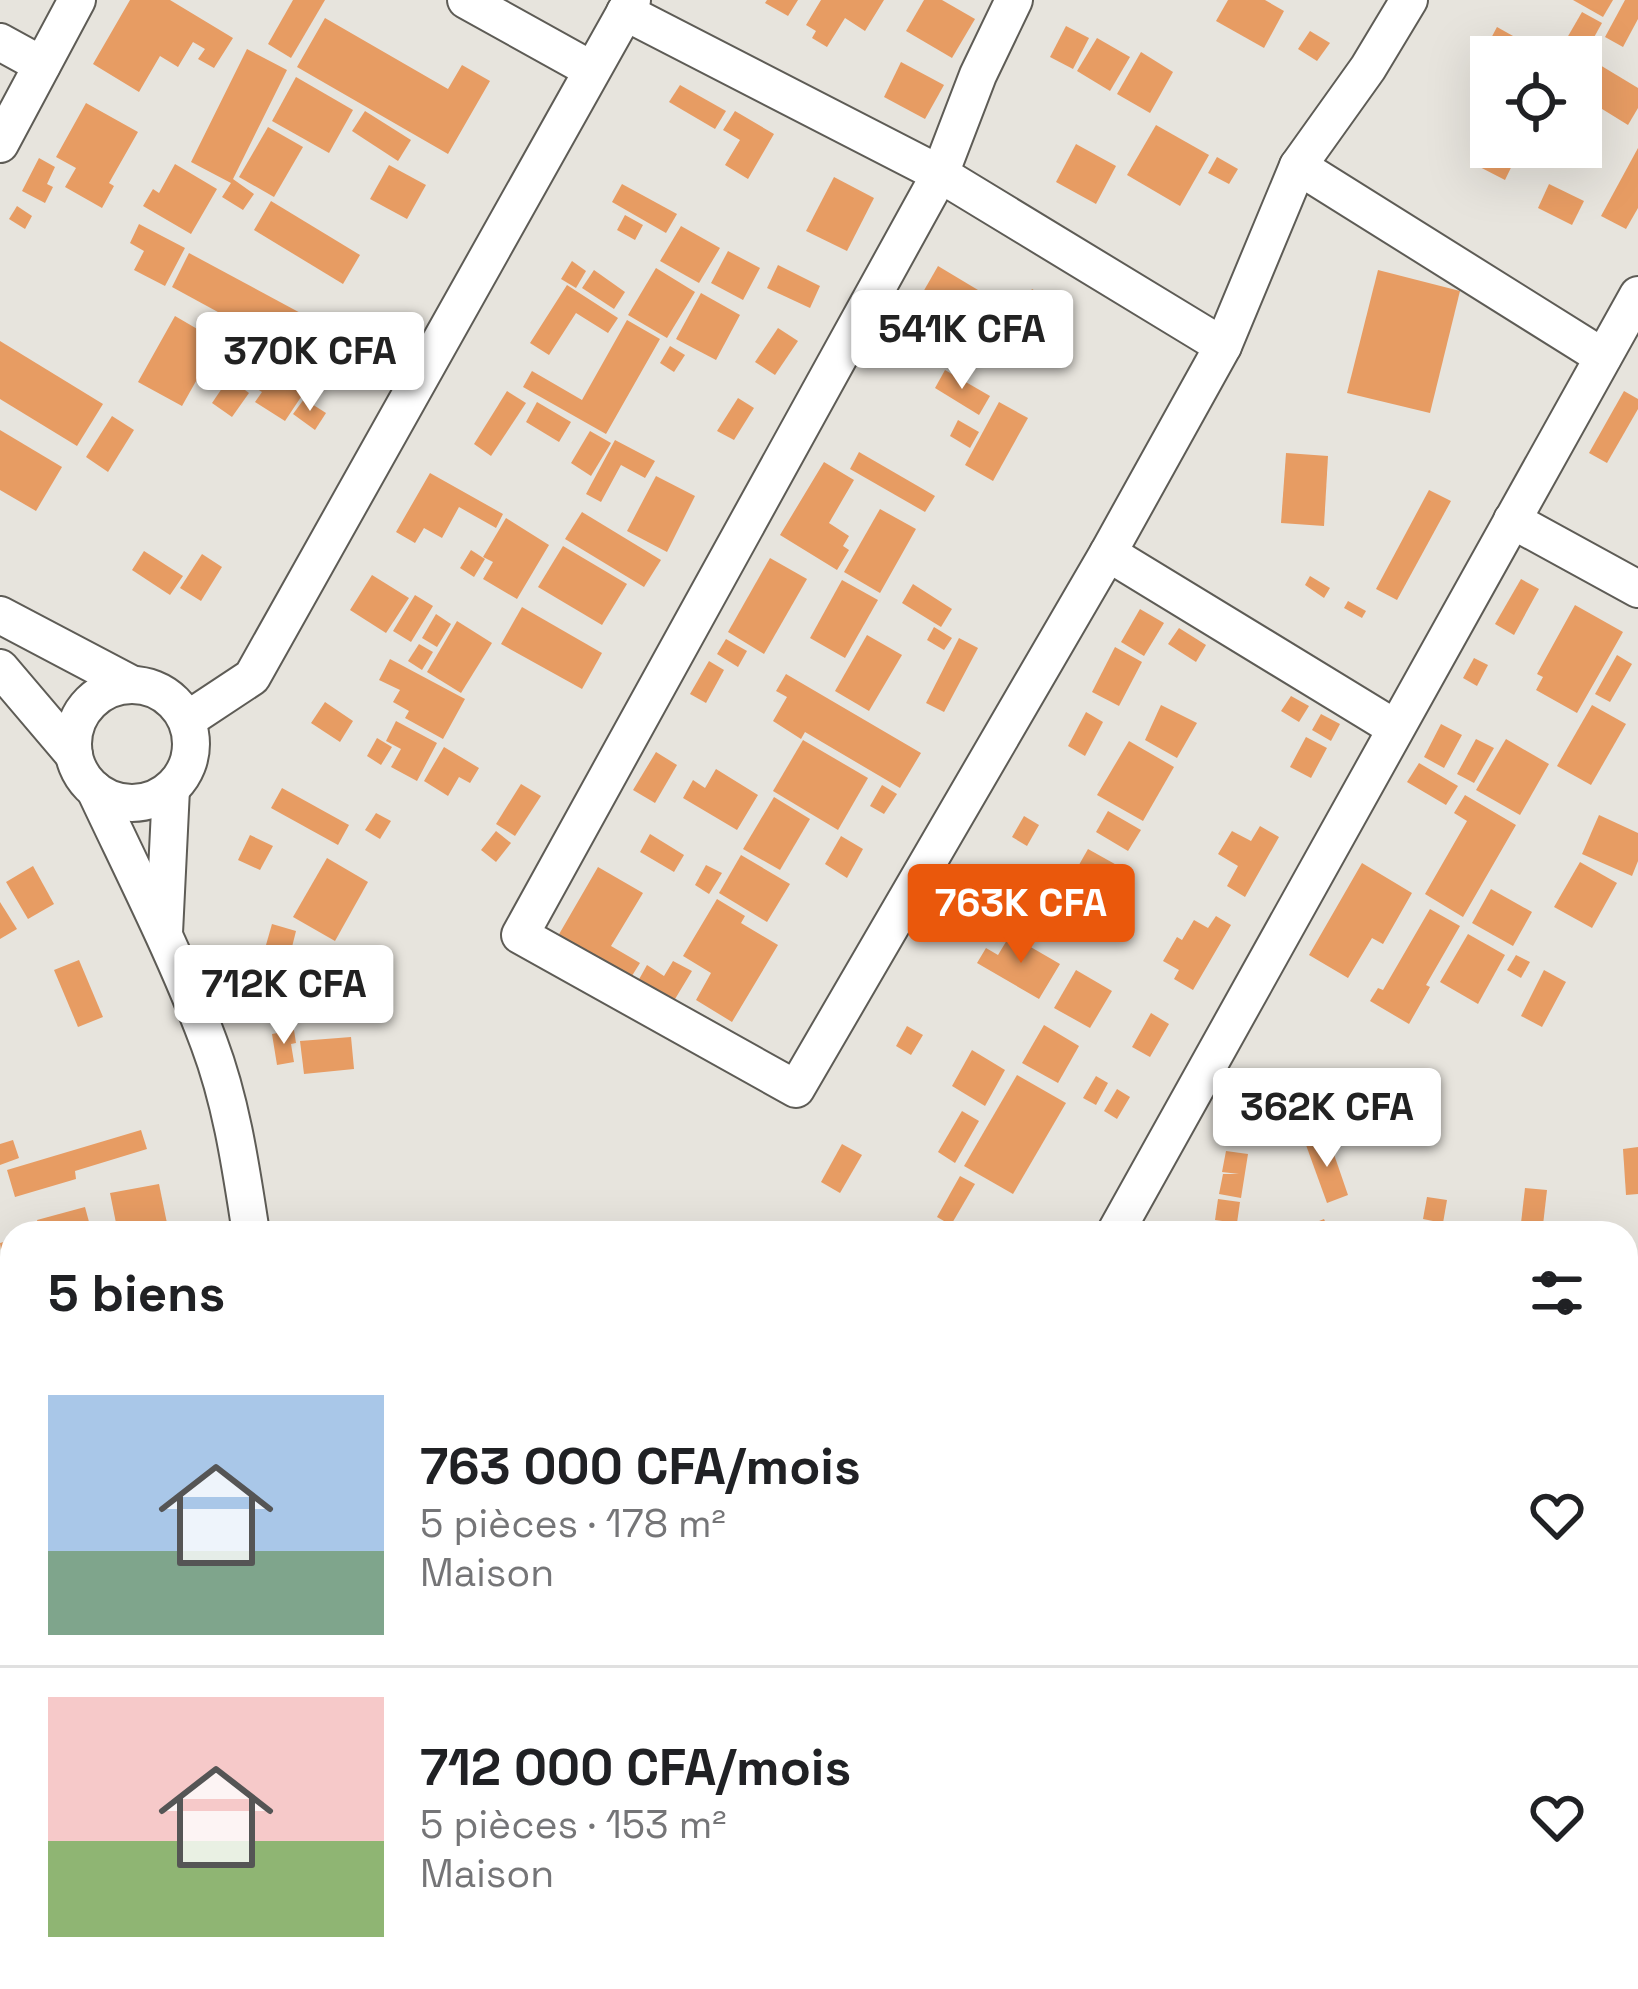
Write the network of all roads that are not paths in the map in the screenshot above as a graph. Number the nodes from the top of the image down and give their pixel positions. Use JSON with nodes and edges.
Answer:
{"nodes":[{"id":1,"x":77,"y":0,"type":"edge"},
{"id":2,"x":466,"y":0,"type":"edge"},
{"id":3,"x":1014,"y":0,"type":"edge"},
{"id":4,"x":1409,"y":0,"type":"edge"},
{"id":5,"x":628,"y":6,"type":"edge"},
{"id":6,"x":0,"y":42,"type":"edge"},
{"id":7,"x":42,"y":65,"type":"junction"},
{"id":8,"x":592,"y":70,"type":"junction"},
{"id":9,"x":0,"y":144,"type":"edge"},
{"id":10,"x":1298,"y":166,"type":"junction"},
{"id":11,"x":940,"y":174,"type":"junction"},
{"id":12,"x":1638,"y":295,"type":"edge"},
{"id":13,"x":1223,"y":346,"type":"junction"},
{"id":14,"x":1603,"y":357,"type":"junction"},
{"id":15,"x":1512,"y":520,"type":"junction"},
{"id":16,"x":1108,"y":553,"type":"junction"},
{"id":17,"x":1638,"y":589,"type":"edge"},
{"id":18,"x":0,"y":615,"type":"edge"},
{"id":19,"x":0,"y":668,"type":"edge"},
{"id":20,"x":131,"y":684,"type":"junction"},
{"id":21,"x":187,"y":720,"type":"junction"},
{"id":22,"x":1396,"y":728,"type":"junction"},
{"id":23,"x":74,"y":755,"type":"junction"},
{"id":24,"x":171,"y":789,"type":"junction"},
{"id":25,"x":95,"y":790,"type":"junction"},
{"id":26,"x":164,"y":937,"type":"junction"},
{"id":27,"x":249,"y":1221,"type":"edge"},
{"id":28,"x":1122,"y":1221,"type":"edge"}],
"edges":[{"from":1,"to":7,"type":"street"},
{"from":2,"to":8,"type":"street"},
{"from":3,"to":11,"type":"street"},
{"from":4,"to":10,"type":"street"},
{"from":5,"to":8,"type":"street"},
{"from":5,"to":11,"type":"street"},
{"from":6,"to":7,"type":"street"},
{"from":7,"to":9,"type":"street"},
{"from":8,"to":21,"type":"street"},
{"from":10,"to":13,"type":"street"},
{"from":10,"to":14,"type":"street"},
{"from":11,"to":13,"type":"street"},
{"from":11,"to":16,"type":"street"},
{"from":12,"to":14,"type":"street"},
{"from":13,"to":16,"type":"street"},
{"from":14,"to":15,"type":"street"},
{"from":15,"to":17,"type":"street"},
{"from":15,"to":22,"type":"street"},
{"from":16,"to":22,"type":"street"},
{"from":18,"to":20,"type":"street"},
{"from":19,"to":23,"type":"street"},
{"from":20,"to":21,"type":"street"},
{"from":20,"to":23,"type":"street"},
{"from":21,"to":24,"type":"street"},
{"from":22,"to":28,"type":"street"},
{"from":23,"to":25,"type":"street"},
{"from":24,"to":25,"type":"street"},
{"from":24,"to":26,"type":"street"},
{"from":25,"to":26,"type":"street"},
{"from":26,"to":27,"type":"street"}]}
